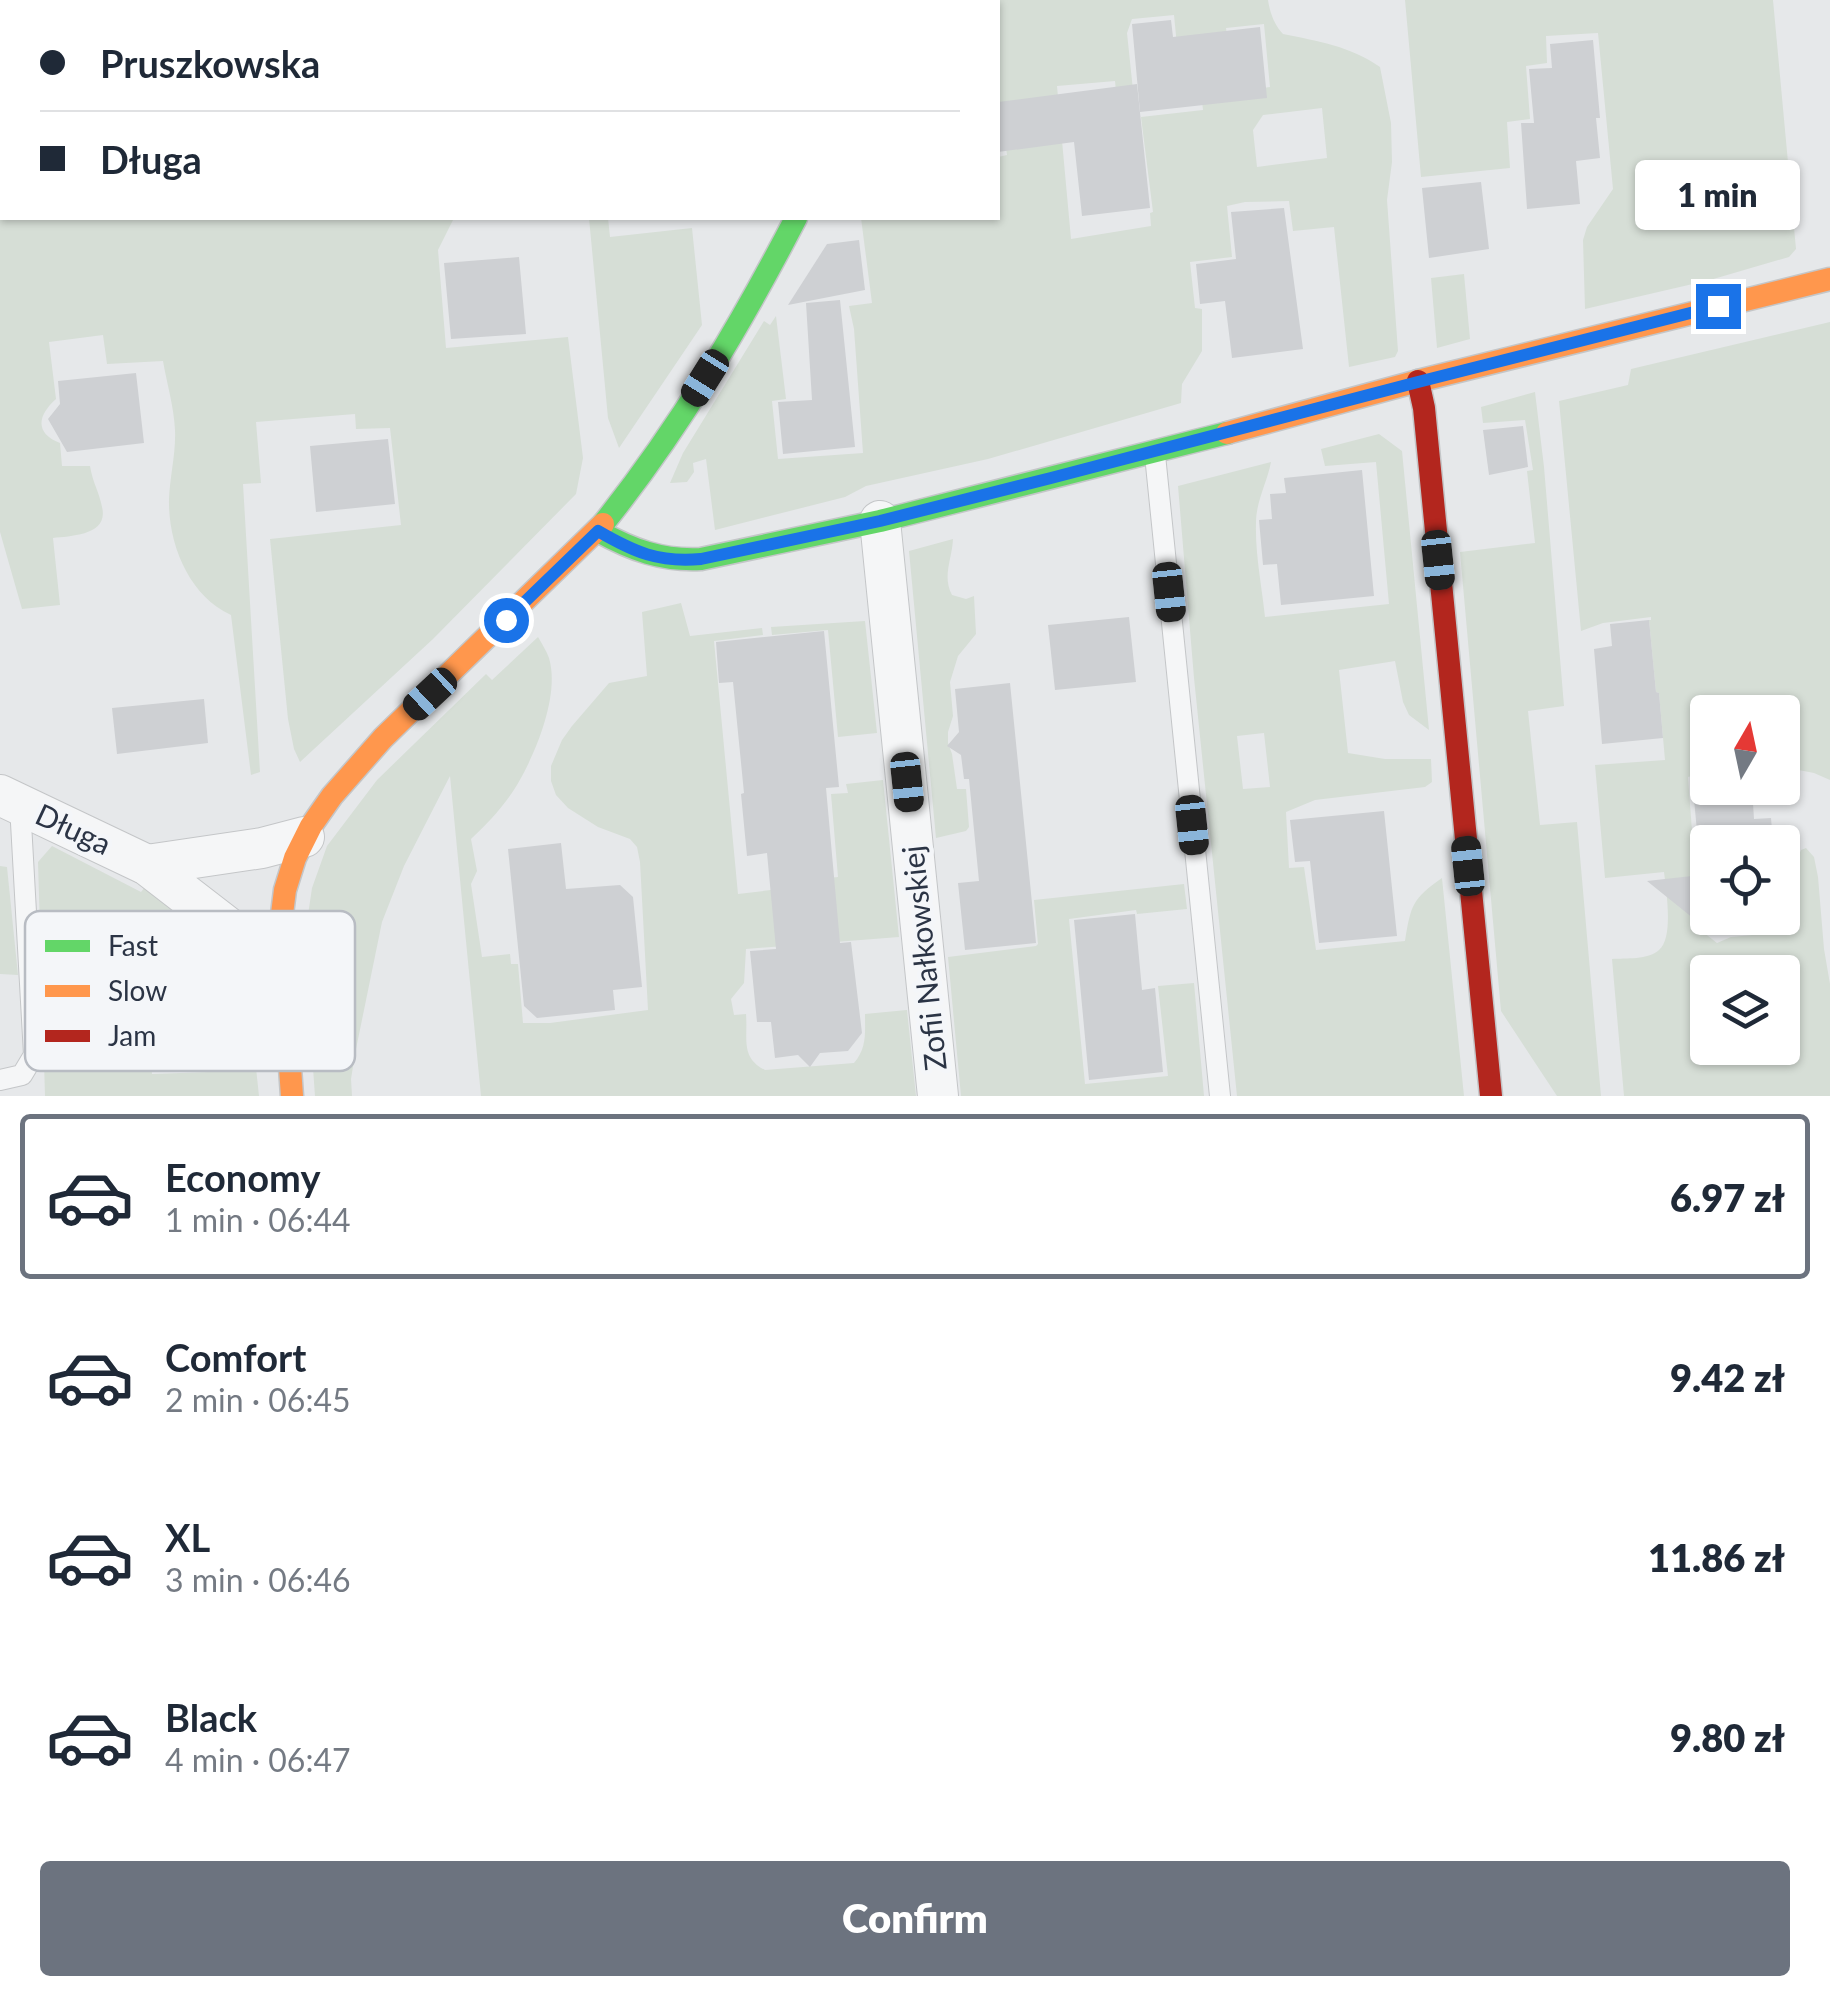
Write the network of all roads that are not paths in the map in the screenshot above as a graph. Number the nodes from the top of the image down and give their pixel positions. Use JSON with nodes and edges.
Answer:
{"nodes":[{"id":1,"x":795,"y":220,"type":"edge"},
{"id":2,"x":1830,"y":278,"type":"edge"},
{"id":3,"x":1418,"y":382,"type":"junction"},
{"id":4,"x":1154,"y":453,"type":"junction"},
{"id":5,"x":880,"y":521,"type":"junction"},
{"id":6,"x":598,"y":531,"type":"junction"},
{"id":7,"x":10,"y":800,"type":"edge"},
{"id":8,"x":304,"y":837,"type":"junction"},
{"id":9,"x":147,"y":865,"type":"junction"},
{"id":10,"x":206,"y":911,"type":"edge"},
{"id":11,"x":283,"y":911,"type":"edge"},
{"id":12,"x":25,"y":959,"type":"edge"},
{"id":13,"x":25,"y":1070,"type":"edge"},
{"id":14,"x":290,"y":1071,"type":"edge"},
{"id":15,"x":0,"y":1080,"type":"edge"},
{"id":16,"x":292,"y":1096,"type":"edge"},
{"id":17,"x":938,"y":1096,"type":"edge"},
{"id":18,"x":1220,"y":1096,"type":"edge"},
{"id":19,"x":1491,"y":1096,"type":"edge"}],
"edges":[{"from":1,"to":6,"type":"street"},
{"from":2,"to":3,"type":"street"},
{"from":3,"to":4,"type":"street"},
{"from":3,"to":19,"type":"street"},
{"from":4,"to":5,"type":"street"},
{"from":4,"to":18,"type":"lane"},
{"from":5,"to":6,"type":"street"},
{"from":5,"to":17,"type":"street","name":"Zofii Nałkowskiej"},
{"from":6,"to":8,"type":"street"},
{"from":7,"to":9,"type":"street","name":"Długa"},
{"from":7,"to":12,"type":"lane"},
{"from":8,"to":9,"type":"street","name":"Długa"},
{"from":8,"to":11,"type":"street"},
{"from":9,"to":10,"type":"street","name":"Długa"},
{"from":13,"to":15,"type":"lane"},
{"from":14,"to":16,"type":"street"}]}
